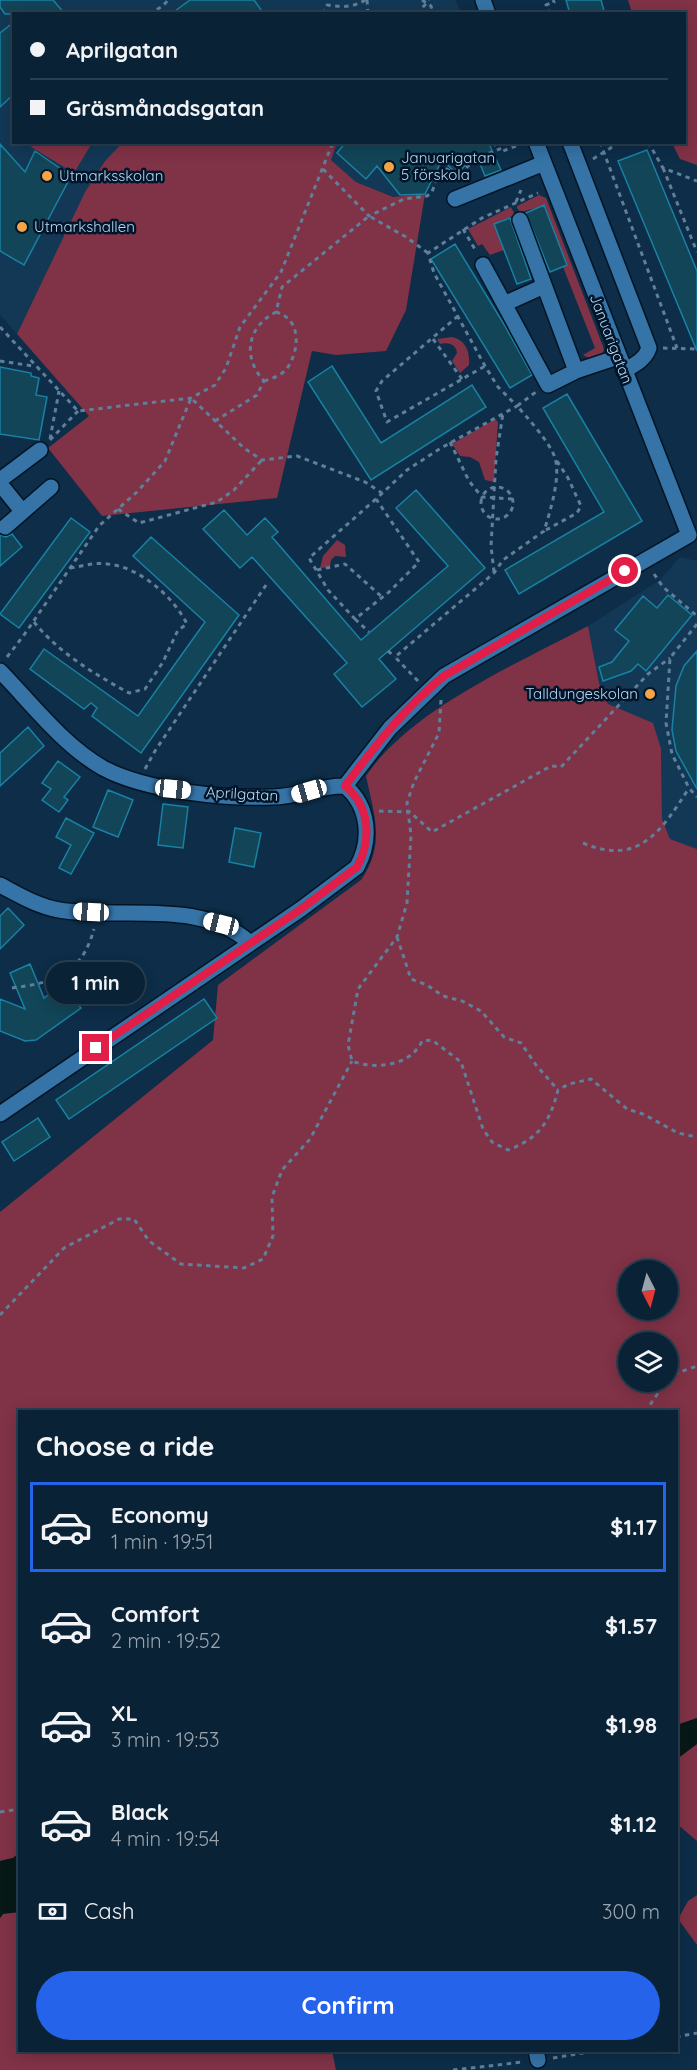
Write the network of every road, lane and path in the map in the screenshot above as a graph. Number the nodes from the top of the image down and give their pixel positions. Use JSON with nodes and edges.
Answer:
{"nodes":[{"id":1,"x":168,"y":0,"type":"edge"},
{"id":2,"x":366,"y":0,"type":"edge"},
{"id":3,"x":422,"y":0,"type":"edge"},
{"id":4,"x":553,"y":0,"type":"edge"},
{"id":5,"x":428,"y":1,"type":"edge"},
{"id":6,"x":152,"y":12,"type":"edge"},
{"id":7,"x":325,"y":12,"type":"edge"},
{"id":8,"x":549,"y":12,"type":"edge"},
{"id":9,"x":332,"y":144,"type":"edge"},
{"id":10,"x":495,"y":144,"type":"edge"},
{"id":11,"x":520,"y":144,"type":"edge"},
{"id":12,"x":537,"y":144,"type":"edge"},
{"id":13,"x":571,"y":144,"type":"edge"},
{"id":14,"x":601,"y":144,"type":"edge"},
{"id":15,"x":617,"y":144,"type":"edge"},
{"id":16,"x":649,"y":144,"type":"edge"},
{"id":17,"x":498,"y":150,"type":"junction"},
{"id":18,"x":604,"y":154,"type":"junction"},
{"id":19,"x":579,"y":165,"type":"junction"},
{"id":20,"x":663,"y":168,"type":"junction"},
{"id":21,"x":323,"y":169,"type":"junction"},
{"id":22,"x":547,"y":170,"type":"junction"},
{"id":23,"x":697,"y":181,"type":"edge"},
{"id":24,"x":455,"y":199,"type":"dead end"},
{"id":25,"x":369,"y":216,"type":"junction"},
{"id":26,"x":520,"y":220,"type":"dead end"},
{"id":27,"x":463,"y":229,"type":"junction"},
{"id":28,"x":697,"y":252,"type":"edge"},
{"id":29,"x":428,"y":253,"type":"junction"},
{"id":30,"x":483,"y":265,"type":"joint"},
{"id":31,"x":544,"y":286,"type":"junction"},
{"id":32,"x":504,"y":304,"type":"junction"},
{"id":33,"x":276,"y":312,"type":"junction"},
{"id":34,"x":458,"y":316,"type":"junction"},
{"id":35,"x":0,"y":327,"type":"edge"},
{"id":36,"x":434,"y":339,"type":"junction"},
{"id":37,"x":649,"y":348,"type":"junction"},
{"id":38,"x":677,"y":348,"type":"junction"},
{"id":39,"x":697,"y":349,"type":"edge"},
{"id":40,"x":0,"y":361,"type":"edge"},
{"id":41,"x":621,"y":364,"type":"junction"},
{"id":42,"x":34,"y":366,"type":"junction"},
{"id":43,"x":485,"y":366,"type":"junction"},
{"id":44,"x":576,"y":371,"type":"junction"},
{"id":45,"x":462,"y":379,"type":"junction"},
{"id":46,"x":264,"y":381,"type":"junction"},
{"id":47,"x":548,"y":385,"type":"junction"},
{"id":48,"x":58,"y":391,"type":"junction"},
{"id":49,"x":191,"y":398,"type":"junction"},
{"id":50,"x":517,"y":406,"type":"junction"},
{"id":51,"x":78,"y":411,"type":"junction"},
{"id":52,"x":503,"y":413,"type":"junction"},
{"id":53,"x":215,"y":421,"type":"junction"},
{"id":54,"x":450,"y":442,"type":"junction"},
{"id":55,"x":45,"y":444,"type":"junction"},
{"id":56,"x":555,"y":458,"type":"junction"},
{"id":57,"x":262,"y":460,"type":"junction"},
{"id":58,"x":0,"y":482,"type":"edge"},
{"id":59,"x":51,"y":487,"type":"dead end"},
{"id":60,"x":495,"y":487,"type":"junction"},
{"id":61,"x":382,"y":494,"type":"junction"},
{"id":62,"x":482,"y":497,"type":"junction"},
{"id":63,"x":495,"y":498,"type":"junction"},
{"id":64,"x":376,"y":499,"type":"junction"},
{"id":65,"x":513,"y":499,"type":"junction"},
{"id":66,"x":118,"y":509,"type":"junction"},
{"id":67,"x":22,"y":511,"type":"junction"},
{"id":68,"x":494,"y":519,"type":"junction"},
{"id":69,"x":5,"y":527,"type":"dead end"},
{"id":70,"x":544,"y":531,"type":"junction"},
{"id":71,"x":693,"y":536,"type":"edge"},
{"id":72,"x":70,"y":568,"type":"junction"},
{"id":73,"x":651,"y":568,"type":"dead end"},
{"id":74,"x":316,"y":570,"type":"junction"},
{"id":75,"x":494,"y":573,"type":"junction"},
{"id":76,"x":266,"y":585,"type":"dead end"},
{"id":77,"x":382,"y":597,"type":"junction"},
{"id":78,"x":697,"y":616,"type":"edge"},
{"id":79,"x":355,"y":619,"type":"junction"},
{"id":80,"x":34,"y":622,"type":"junction"},
{"id":81,"x":697,"y":624,"type":"edge"},
{"id":82,"x":369,"y":633,"type":"dead end"},
{"id":83,"x":388,"y":651,"type":"dead end"},
{"id":84,"x":395,"y":657,"type":"junction"},
{"id":85,"x":670,"y":658,"type":"junction"},
{"id":86,"x":3,"y":664,"type":"edge"},
{"id":87,"x":431,"y":687,"type":"junction"},
{"id":88,"x":139,"y":783,"type":"junction"},
{"id":89,"x":345,"y":786,"type":"junction"},
{"id":90,"x":689,"y":788,"type":"junction"},
{"id":91,"x":697,"y":797,"type":"edge"},
{"id":92,"x":363,"y":810,"type":"junction"},
{"id":93,"x":410,"y":812,"type":"junction"},
{"id":94,"x":583,"y":843,"type":"dead end"},
{"id":95,"x":0,"y":885,"type":"edge"},
{"id":96,"x":95,"y":912,"type":"junction"},
{"id":97,"x":397,"y":937,"type":"junction"},
{"id":98,"x":250,"y":943,"type":"junction"},
{"id":99,"x":12,"y":988,"type":"dead end"},
{"id":100,"x":352,"y":1060,"type":"junction"},
{"id":101,"x":558,"y":1090,"type":"junction"},
{"id":102,"x":0,"y":1114,"type":"edge"},
{"id":103,"x":697,"y":1137,"type":"edge"},
{"id":104,"x":0,"y":1315,"type":"edge"},
{"id":105,"x":697,"y":1366,"type":"edge"},
{"id":106,"x":678,"y":1373,"type":"edge"},
{"id":107,"x":659,"y":1392,"type":"edge"},
{"id":108,"x":646,"y":1410,"type":"edge"},
{"id":109,"x":18,"y":1809,"type":"edge"},
{"id":110,"x":0,"y":1812,"type":"edge"},
{"id":111,"x":697,"y":2033,"type":"edge"},
{"id":112,"x":678,"y":2037,"type":"edge"},
{"id":113,"x":575,"y":2052,"type":"edge"},
{"id":114,"x":537,"y":2055,"type":"edge"},
{"id":115,"x":453,"y":2070,"type":"edge"}],
"edges":[{"from":1,"to":6,"type":"path"},
{"from":2,"to":7,"type":"path"},
{"from":3,"to":5,"type":"path"},
{"from":4,"to":8,"type":"path"},
{"from":9,"to":21,"type":"path"},
{"from":10,"to":17,"type":"path"},
{"from":11,"to":17,"type":"path"},
{"from":12,"to":22,"type":"street","name":"Januarigatan"},
{"from":13,"to":19,"type":"street"},
{"from":14,"to":18,"type":"path"},
{"from":15,"to":18,"type":"path"},
{"from":16,"to":20,"type":"path"},
{"from":17,"to":25,"type":"path"},
{"from":18,"to":19,"type":"path"},
{"from":18,"to":38,"type":"path"},
{"from":19,"to":37,"type":"street"},
{"from":20,"to":23,"type":"path"},
{"from":20,"to":28,"type":"path"},
{"from":21,"to":25,"type":"path"},
{"from":21,"to":49,"type":"path"},
{"from":22,"to":24,"type":"street"},
{"from":22,"to":27,"type":"path"},
{"from":22,"to":41,"type":"street","name":"Januarigatan"},
{"from":25,"to":29,"type":"path"},
{"from":25,"to":33,"type":"path"},
{"from":26,"to":31,"type":"street"},
{"from":27,"to":29,"type":"path"},
{"from":27,"to":30,"type":"path"},
{"from":29,"to":34,"type":"path"},
{"from":30,"to":32,"type":"street"},
{"from":31,"to":32,"type":"street"},
{"from":31,"to":44,"type":"street"},
{"from":32,"to":47,"type":"street"},
{"from":33,"to":46,"type":"path"},
{"from":33,"to":46,"type":"path"},
{"from":34,"to":36,"type":"path"},
{"from":34,"to":43,"type":"path"},
{"from":35,"to":42,"type":"path"},
{"from":36,"to":45,"type":"path"},
{"from":36,"to":45,"type":"path"},
{"from":37,"to":38,"type":"path"},
{"from":37,"to":41,"type":"street"},
{"from":38,"to":39,"type":"path"},
{"from":40,"to":42,"type":"path"},
{"from":41,"to":44,"type":"street"},
{"from":41,"to":71,"type":"street","name":"Januarigatan"},
{"from":42,"to":48,"type":"path"},
{"from":43,"to":45,"type":"path"},
{"from":43,"to":50,"type":"path"},
{"from":44,"to":47,"type":"street"},
{"from":46,"to":53,"type":"path"},
{"from":47,"to":50,"type":"path"},
{"from":48,"to":51,"type":"path"},
{"from":48,"to":55,"type":"path"},
{"from":49,"to":51,"type":"path"},
{"from":49,"to":53,"type":"path"},
{"from":49,"to":66,"type":"path"},
{"from":50,"to":52,"type":"path"},
{"from":50,"to":56,"type":"path"},
{"from":51,"to":55,"type":"path"},
{"from":52,"to":54,"type":"path"},
{"from":52,"to":60,"type":"path"},
{"from":53,"to":57,"type":"path"},
{"from":54,"to":61,"type":"path"},
{"from":54,"to":62,"type":"path"},
{"from":55,"to":58,"type":"street"},
{"from":56,"to":70,"type":"path"},
{"from":56,"to":70,"type":"path"},
{"from":57,"to":61,"type":"path"},
{"from":57,"to":66,"type":"path"},
{"from":58,"to":67,"type":"street"},
{"from":59,"to":67,"type":"street"},
{"from":60,"to":62,"type":"path"},
{"from":60,"to":63,"type":"path"},
{"from":60,"to":65,"type":"path"},
{"from":61,"to":64,"type":"path"},
{"from":62,"to":63,"type":"path"},
{"from":62,"to":68,"type":"path"},
{"from":63,"to":65,"type":"path"},
{"from":63,"to":68,"type":"path"},
{"from":64,"to":74,"type":"path"},
{"from":64,"to":77,"type":"path"},
{"from":65,"to":68,"type":"path"},
{"from":66,"to":72,"type":"path"},
{"from":67,"to":69,"type":"street"},
{"from":68,"to":75,"type":"path"},
{"from":70,"to":75,"type":"path"},
{"from":71,"to":87,"type":"street"},
{"from":72,"to":80,"type":"path"},
{"from":72,"to":80,"type":"path"},
{"from":73,"to":78,"type":"path"},
{"from":74,"to":77,"type":"path"},
{"from":74,"to":79,"type":"path"},
{"from":75,"to":84,"type":"path"},
{"from":76,"to":88,"type":"path"},
{"from":77,"to":79,"type":"path"},
{"from":79,"to":82,"type":"path"},
{"from":80,"to":86,"type":"path"},
{"from":81,"to":85,"type":"path"},
{"from":83,"to":84,"type":"path"},
{"from":84,"to":87,"type":"path"},
{"from":85,"to":90,"type":"path"},
{"from":85,"to":93,"type":"path"},
{"from":86,"to":88,"type":"street","name":"Aprilgatan"},
{"from":87,"to":89,"type":"street"},
{"from":87,"to":93,"type":"path"},
{"from":88,"to":89,"type":"street","name":"Aprilgatan"},
{"from":89,"to":92,"type":"street"},
{"from":90,"to":91,"type":"path"},
{"from":90,"to":94,"type":"path"},
{"from":92,"to":93,"type":"path"},
{"from":92,"to":98,"type":"street"},
{"from":93,"to":97,"type":"path"},
{"from":95,"to":96,"type":"street"},
{"from":96,"to":98,"type":"street"},
{"from":96,"to":99,"type":"path"},
{"from":97,"to":100,"type":"path"},
{"from":97,"to":101,"type":"path"},
{"from":98,"to":102,"type":"street"},
{"from":100,"to":101,"type":"path"},
{"from":100,"to":104,"type":"path"},
{"from":101,"to":103,"type":"path"},
{"from":105,"to":106,"type":"path"},
{"from":107,"to":108,"type":"path"},
{"from":109,"to":110,"type":"path"},
{"from":111,"to":112,"type":"path"},
{"from":113,"to":114,"type":"path"},
{"from":114,"to":115,"type":"path"}]}
